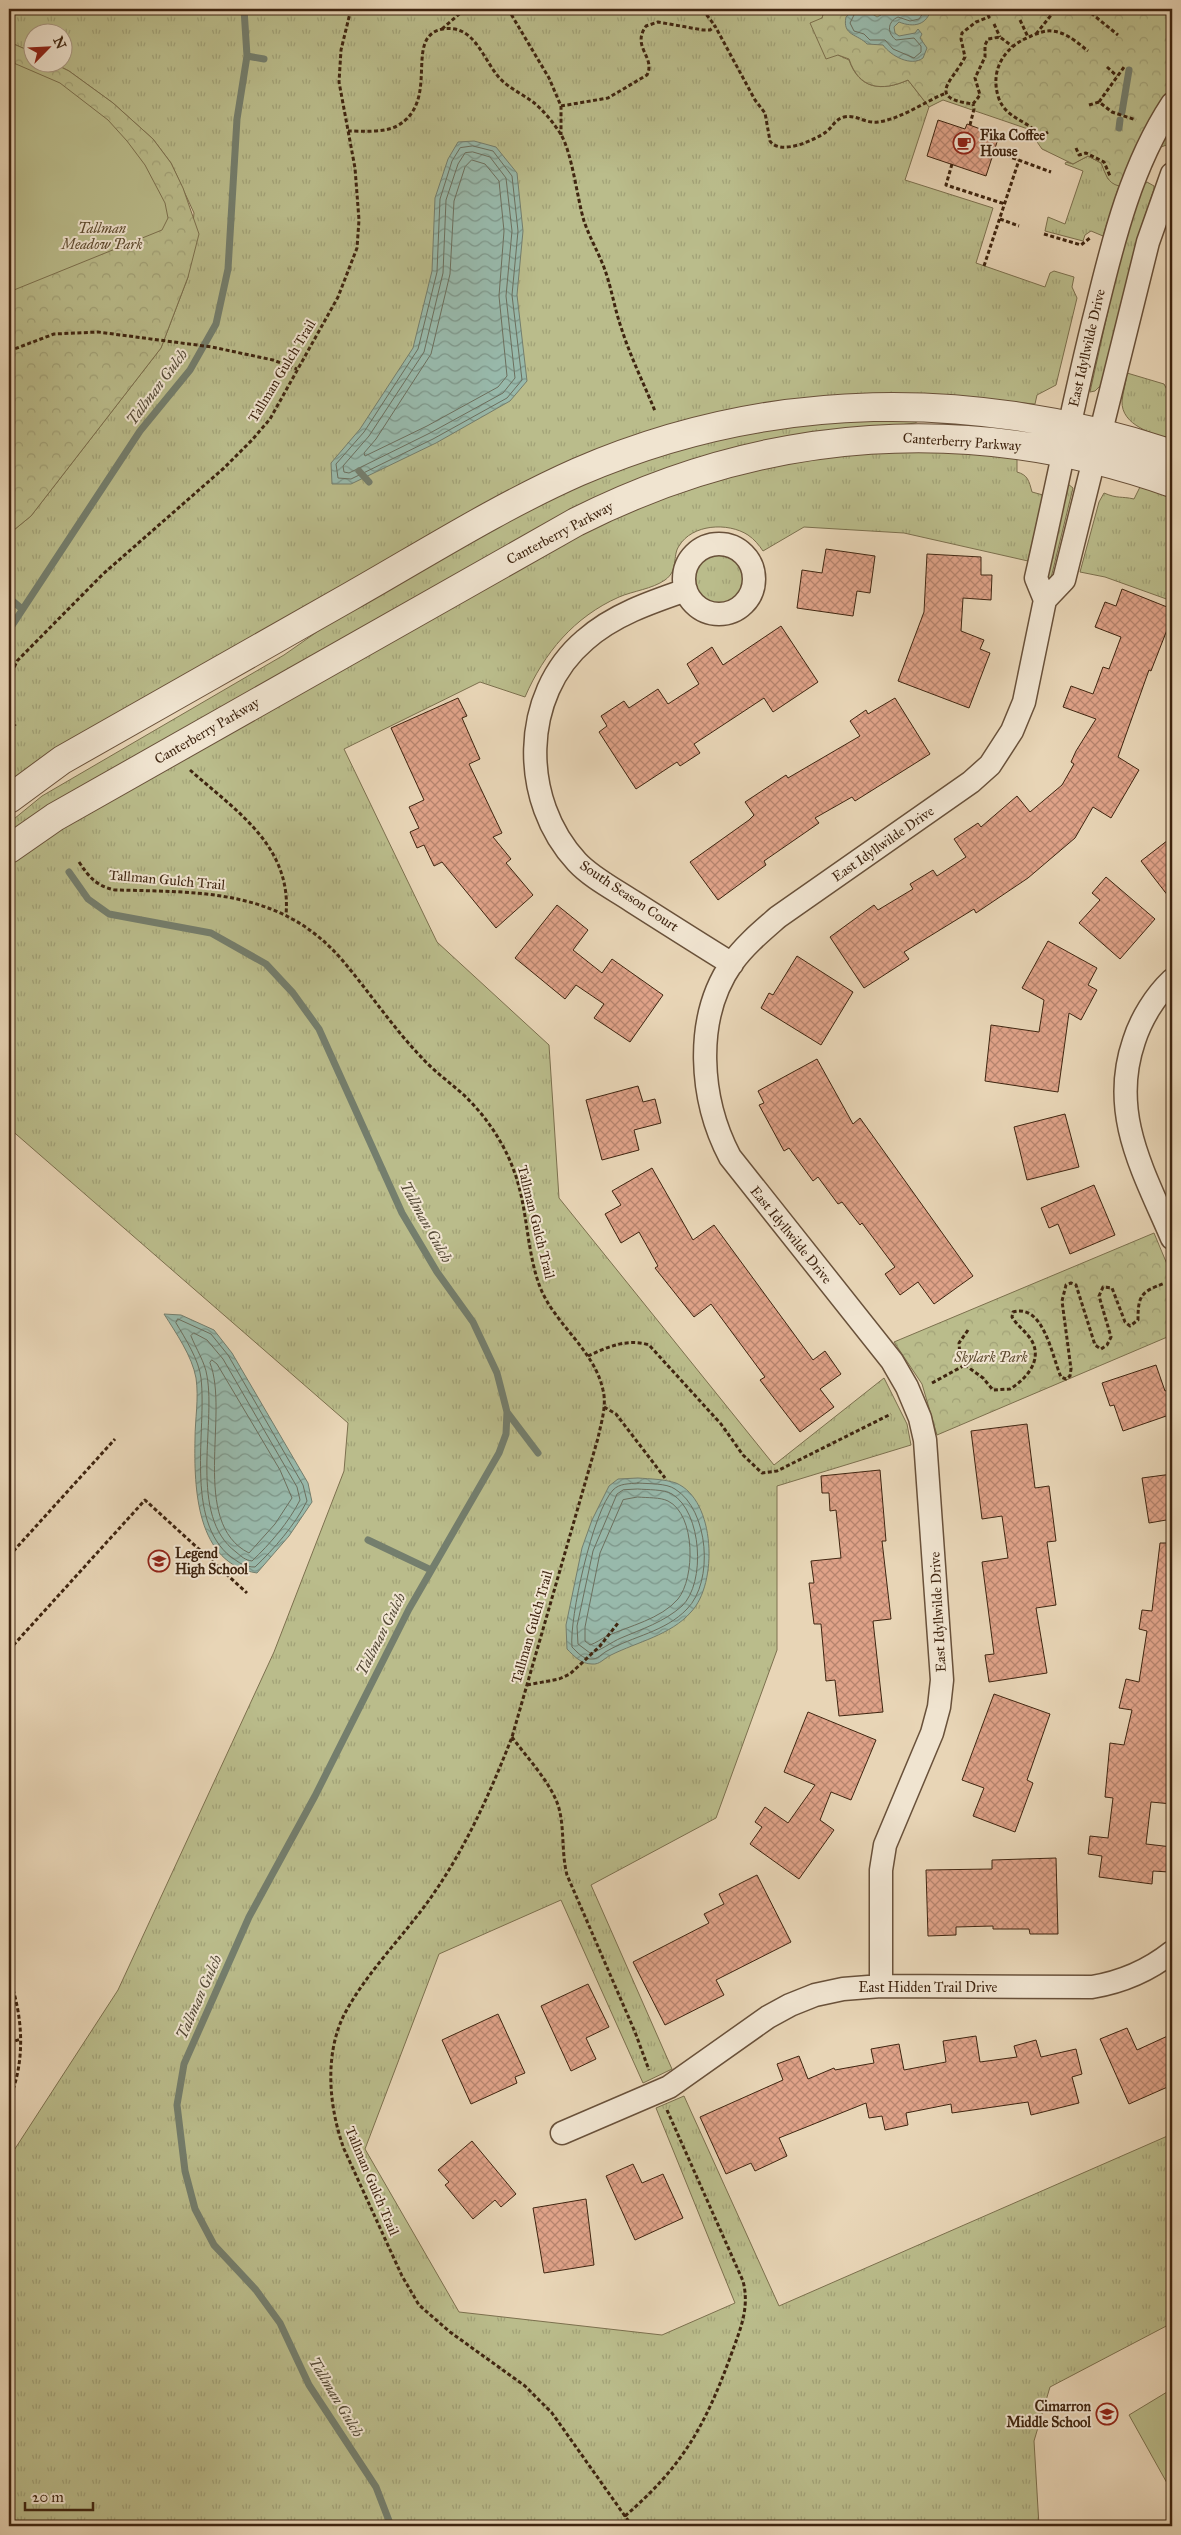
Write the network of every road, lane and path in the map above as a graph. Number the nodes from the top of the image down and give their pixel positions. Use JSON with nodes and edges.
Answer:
{"nodes":[{"id":1,"x":351,"y":9,"type":"edge"},
{"id":2,"x":465,"y":9,"type":"edge"},
{"id":3,"x":508,"y":9,"type":"edge"},
{"id":4,"x":695,"y":9,"type":"edge"},
{"id":5,"x":985,"y":9,"type":"edge"},
{"id":6,"x":1056,"y":9,"type":"edge"},
{"id":7,"x":1086,"y":9,"type":"edge"},
{"id":8,"x":1020,"y":20,"type":"dead end"},
{"id":9,"x":994,"y":24,"type":"dead end"},
{"id":10,"x":715,"y":26,"type":"junction"},
{"id":11,"x":442,"y":29,"type":"junction"},
{"id":12,"x":1036,"y":34,"type":"junction"},
{"id":13,"x":1118,"y":35,"type":"dead end"},
{"id":14,"x":1028,"y":37,"type":"junction"},
{"id":15,"x":1000,"y":38,"type":"junction"},
{"id":16,"x":1012,"y":46,"type":"junction"},
{"id":17,"x":1088,"y":52,"type":"dead end"},
{"id":18,"x":1107,"y":67,"type":"dead end"},
{"id":19,"x":1124,"y":67,"type":"dead end"},
{"id":20,"x":1117,"y":76,"type":"junction"},
{"id":21,"x":946,"y":93,"type":"junction"},
{"id":22,"x":1099,"y":102,"type":"junction"},
{"id":23,"x":973,"y":104,"type":"junction"},
{"id":24,"x":1172,"y":104,"type":"edge"},
{"id":25,"x":1089,"y":105,"type":"dead end"},
{"id":26,"x":561,"y":106,"type":"junction"},
{"id":27,"x":1136,"y":120,"type":"dead end"},
{"id":28,"x":970,"y":125,"type":"dead end"},
{"id":29,"x":348,"y":132,"type":"junction"},
{"id":30,"x":1048,"y":132,"type":"dead end"},
{"id":31,"x":561,"y":135,"type":"junction"},
{"id":32,"x":1076,"y":148,"type":"dead end"},
{"id":33,"x":994,"y":151,"type":"dead end"},
{"id":34,"x":1019,"y":160,"type":"junction"},
{"id":35,"x":952,"y":164,"type":"dead end"},
{"id":36,"x":1051,"y":172,"type":"dead end"},
{"id":37,"x":1172,"y":174,"type":"edge"},
{"id":38,"x":1110,"y":176,"type":"dead end"},
{"id":39,"x":1005,"y":204,"type":"junction"},
{"id":40,"x":1000,"y":219,"type":"junction"},
{"id":41,"x":1019,"y":226,"type":"dead end"},
{"id":42,"x":1044,"y":234,"type":"dead end"},
{"id":43,"x":1090,"y":238,"type":"dead end"},
{"id":44,"x":984,"y":266,"type":"dead end"},
{"id":45,"x":9,"y":351,"type":"edge"},
{"id":46,"x":297,"y":369,"type":"junction"},
{"id":47,"x":655,"y":411,"type":"dead end"},
{"id":48,"x":1070,"y":425,"type":"junction"},
{"id":49,"x":1101,"y":433,"type":"junction"},
{"id":50,"x":1064,"y":452,"type":"junction"},
{"id":51,"x":1172,"y":454,"type":"edge"},
{"id":52,"x":1094,"y":460,"type":"junction"},
{"id":53,"x":1172,"y":484,"type":"edge"},
{"id":54,"x":686,"y":590,"type":"dead end"},
{"id":55,"x":1045,"y":600,"type":"junction"},
{"id":56,"x":9,"y":679,"type":"edge"},
{"id":57,"x":9,"y":706,"type":"edge"},
{"id":58,"x":15,"y":726,"type":"dead end"},
{"id":59,"x":190,"y":770,"type":"dead end"},
{"id":60,"x":9,"y":799,"type":"edge"},
{"id":61,"x":9,"y":849,"type":"edge"},
{"id":62,"x":79,"y":862,"type":"dead end"},
{"id":63,"x":286,"y":915,"type":"junction"},
{"id":64,"x":732,"y":964,"type":"junction"},
{"id":65,"x":1172,"y":980,"type":"edge"},
{"id":66,"x":1172,"y":1238,"type":"edge"},
{"id":67,"x":1165,"y":1283,"type":"dead end"},
{"id":68,"x":968,"y":1330,"type":"dead end"},
{"id":69,"x":588,"y":1356,"type":"junction"},
{"id":70,"x":965,"y":1365,"type":"junction"},
{"id":71,"x":932,"y":1383,"type":"dead end"},
{"id":72,"x":604,"y":1407,"type":"junction"},
{"id":73,"x":891,"y":1414,"type":"dead end"},
{"id":74,"x":115,"y":1439,"type":"dead end"},
{"id":75,"x":665,"y":1478,"type":"dead end"},
{"id":76,"x":9,"y":1556,"type":"edge"},
{"id":77,"x":247,"y":1593,"type":"dead end"},
{"id":78,"x":618,"y":1623,"type":"dead end"},
{"id":79,"x":9,"y":1650,"type":"edge"},
{"id":80,"x":527,"y":1684,"type":"junction"},
{"id":81,"x":512,"y":1737,"type":"junction"},
{"id":82,"x":1172,"y":1952,"type":"edge"},
{"id":83,"x":9,"y":1977,"type":"edge"},
{"id":84,"x":881,"y":1986,"type":"junction"},
{"id":85,"x":21,"y":2039,"type":"junction"},
{"id":86,"x":9,"y":2043,"type":"edge"},
{"id":87,"x":649,"y":2070,"type":"dead end"},
{"id":88,"x":9,"y":2100,"type":"edge"},
{"id":89,"x":664,"y":2104,"type":"dead end"},
{"id":90,"x":562,"y":2133,"type":"dead end"},
{"id":91,"x":625,"y":2516,"type":"junction"},
{"id":92,"x":632,"y":2526,"type":"edge"}],
"edges":[{"from":1,"to":29,"type":"path","name":"Tallman Gulch Trail"},
{"from":2,"to":11,"type":"path"},
{"from":3,"to":26,"type":"path"},
{"from":4,"to":10,"type":"path"},
{"from":5,"to":21,"type":"path"},
{"from":6,"to":12,"type":"path"},
{"from":7,"to":13,"type":"path"},
{"from":8,"to":14,"type":"path"},
{"from":9,"to":15,"type":"path"},
{"from":10,"to":21,"type":"path"},
{"from":10,"to":26,"type":"path"},
{"from":11,"to":29,"type":"path"},
{"from":11,"to":31,"type":"path"},
{"from":12,"to":14,"type":"path"},
{"from":12,"to":17,"type":"path"},
{"from":14,"to":16,"type":"path"},
{"from":15,"to":16,"type":"path"},
{"from":15,"to":23,"type":"path"},
{"from":16,"to":30,"type":"path"},
{"from":18,"to":20,"type":"path"},
{"from":19,"to":20,"type":"path"},
{"from":20,"to":22,"type":"path"},
{"from":21,"to":23,"type":"path"},
{"from":22,"to":25,"type":"path"},
{"from":22,"to":27,"type":"path"},
{"from":23,"to":28,"type":"path"},
{"from":24,"to":48,"type":"street","name":"East Idyllwilde Drive"},
{"from":26,"to":31,"type":"path"},
{"from":29,"to":46,"type":"path","name":"Tallman Gulch Trail"},
{"from":31,"to":47,"type":"path"},
{"from":32,"to":38,"type":"path"},
{"from":33,"to":34,"type":"path"},
{"from":34,"to":36,"type":"path"},
{"from":34,"to":39,"type":"path"},
{"from":35,"to":39,"type":"path"},
{"from":37,"to":49,"type":"street"},
{"from":39,"to":40,"type":"path"},
{"from":40,"to":41,"type":"path"},
{"from":40,"to":44,"type":"path"},
{"from":42,"to":43,"type":"path"},
{"from":45,"to":46,"type":"path"},
{"from":46,"to":56,"type":"path","name":"Tallman Gulch Trail"},
{"from":48,"to":49,"type":"street"},
{"from":48,"to":50,"type":"street","name":"East Idyllwilde Drive"},
{"from":48,"to":60,"type":"street"},
{"from":49,"to":51,"type":"street"},
{"from":49,"to":52,"type":"street"},
{"from":50,"to":52,"type":"street","name":"Canterberry Parkway"},
{"from":50,"to":55,"type":"street","name":"East Idyllwilde Drive"},
{"from":50,"to":61,"type":"street","name":"Canterberry Parkway"},
{"from":52,"to":53,"type":"street","name":"Canterberry Parkway"},
{"from":52,"to":55,"type":"street"},
{"from":54,"to":64,"type":"street","name":"South Season Court"},
{"from":55,"to":64,"type":"street","name":"East Idyllwilde Drive"},
{"from":57,"to":58,"type":"path"},
{"from":59,"to":63,"type":"path"},
{"from":62,"to":63,"type":"path","name":"Tallman Gulch Trail"},
{"from":63,"to":69,"type":"path","name":"Tallman Gulch Trail"},
{"from":64,"to":84,"type":"street","name":"East Idyllwilde Drive"},
{"from":65,"to":66,"type":"street"},
{"from":67,"to":70,"type":"path"},
{"from":68,"to":70,"type":"path"},
{"from":69,"to":72,"type":"path","name":"Tallman Gulch Trail"},
{"from":69,"to":73,"type":"path"},
{"from":70,"to":71,"type":"path"},
{"from":72,"to":75,"type":"path"},
{"from":72,"to":80,"type":"path","name":"Tallman Gulch Trail"},
{"from":74,"to":76,"type":"path"},
{"from":77,"to":79,"type":"path"},
{"from":78,"to":80,"type":"path"},
{"from":80,"to":81,"type":"path","name":"Tallman Gulch Trail"},
{"from":81,"to":87,"type":"path"},
{"from":81,"to":91,"type":"path","name":"Tallman Gulch Trail"},
{"from":82,"to":84,"type":"street","name":"East Hidden Trail Drive"},
{"from":83,"to":85,"type":"path"},
{"from":84,"to":90,"type":"street","name":"East Hidden Trail Drive"},
{"from":85,"to":86,"type":"path"},
{"from":85,"to":88,"type":"path"},
{"from":89,"to":91,"type":"path"},
{"from":91,"to":92,"type":"path","name":"Tallman Gulch Trail"}]}
